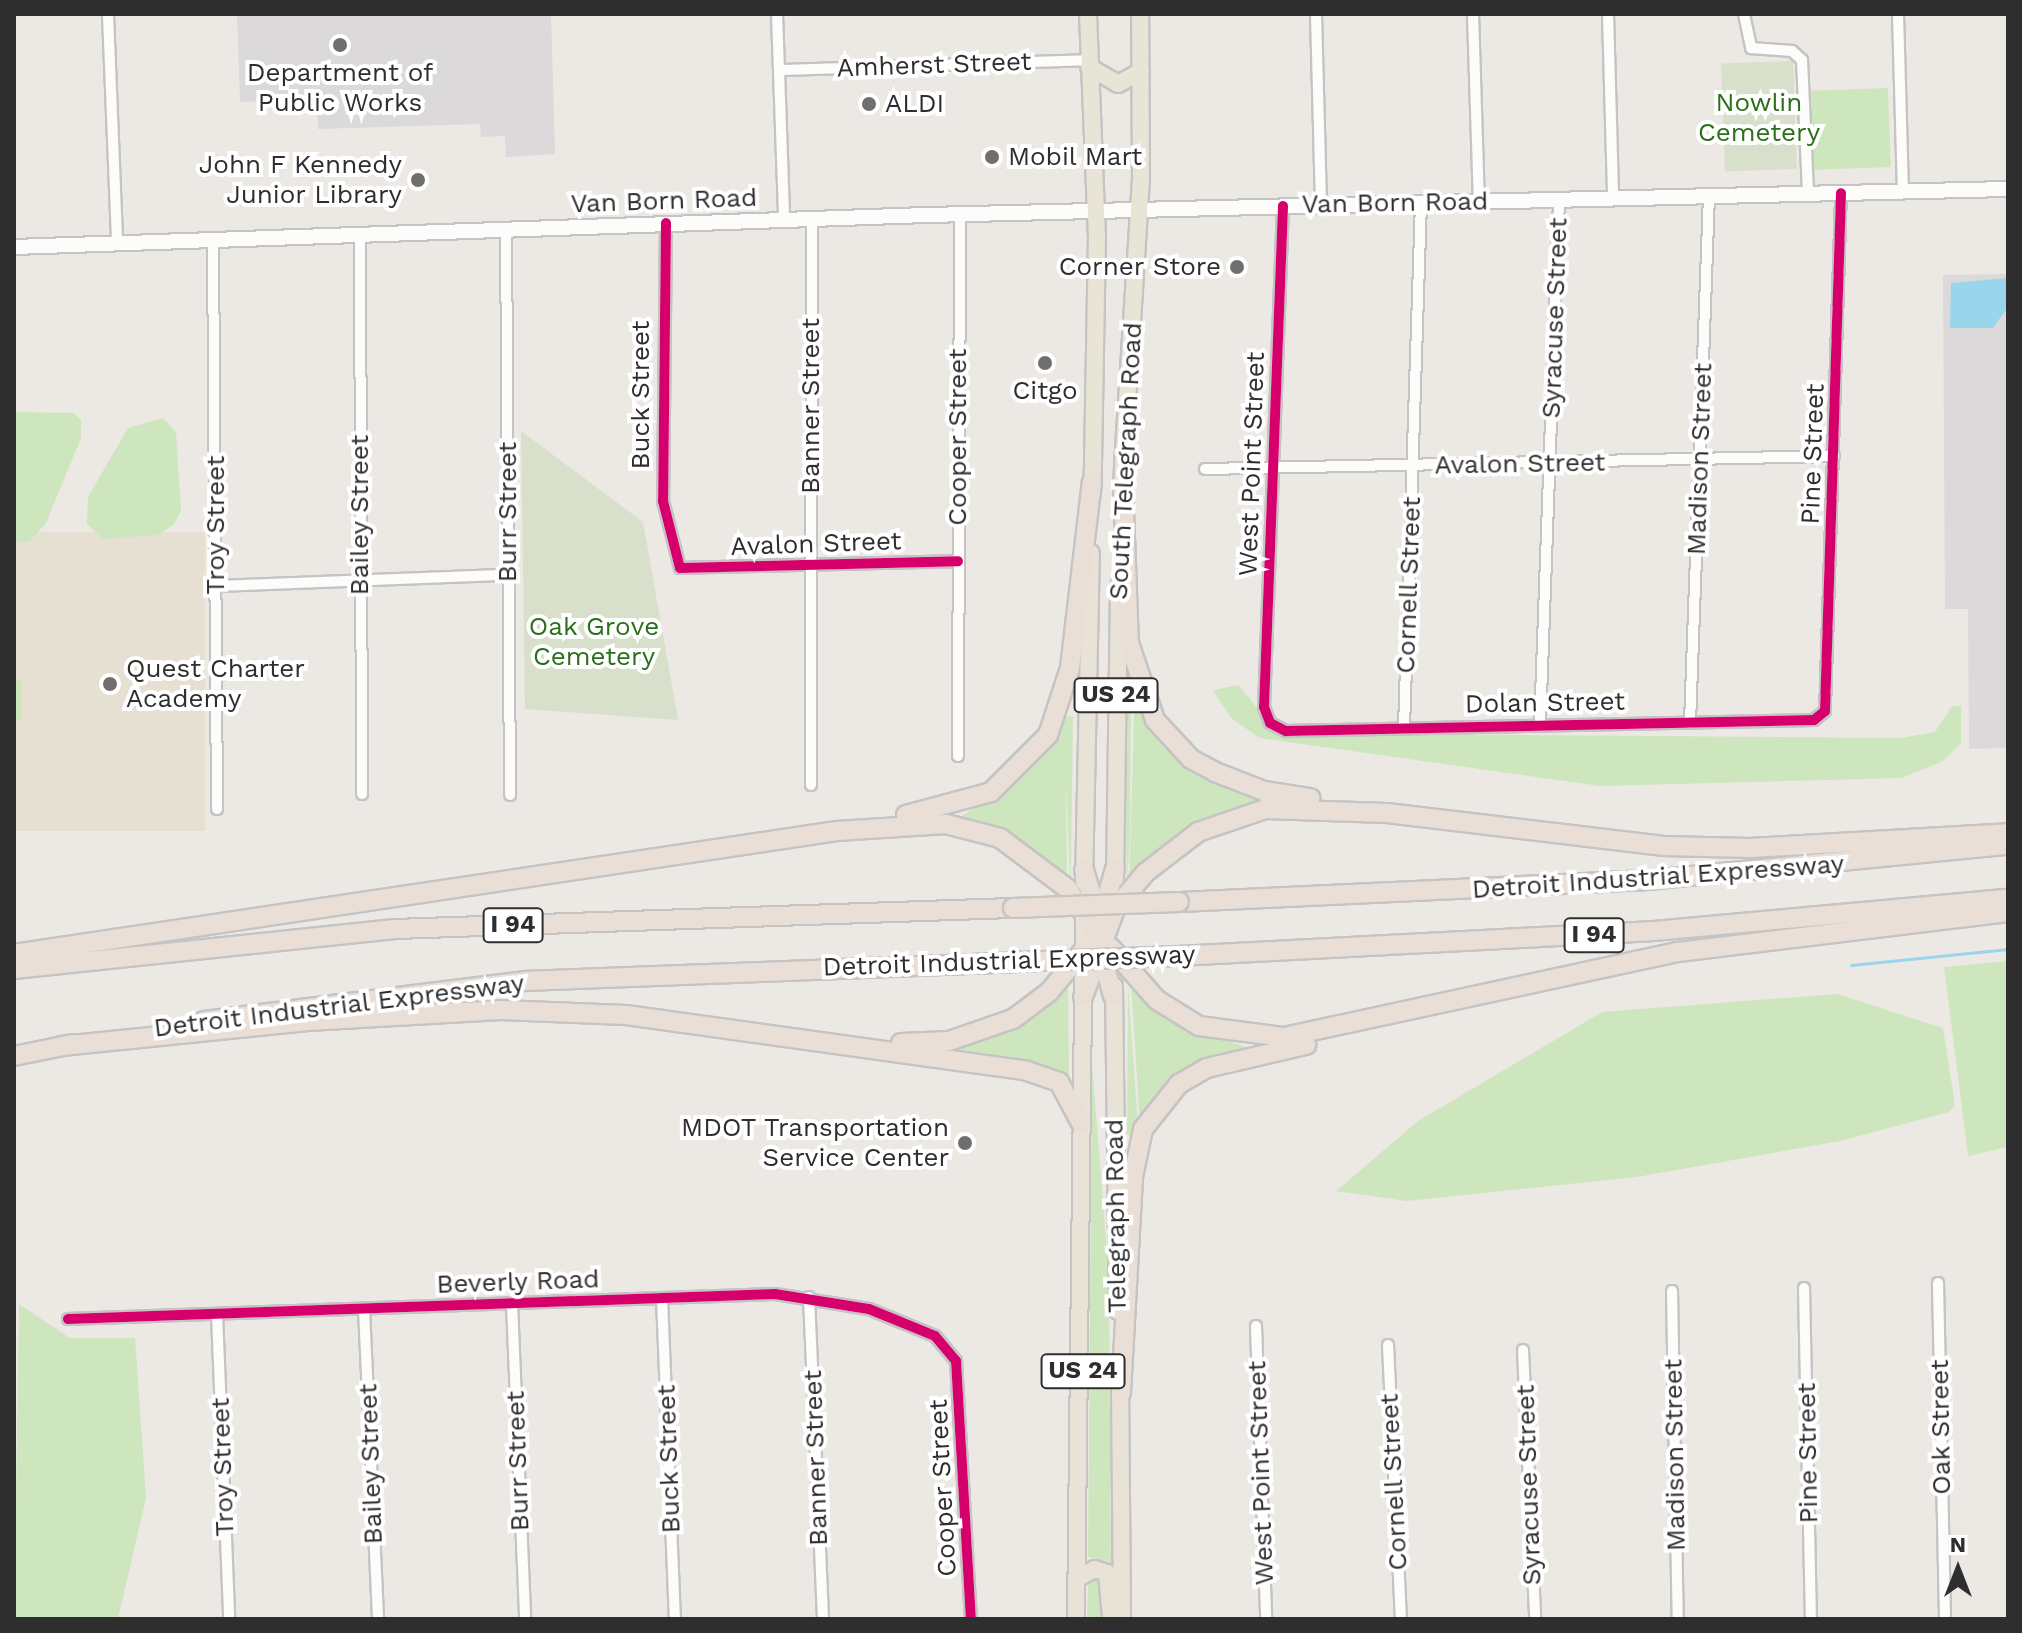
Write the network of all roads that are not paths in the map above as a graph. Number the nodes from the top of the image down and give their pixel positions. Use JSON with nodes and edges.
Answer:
{"nodes":[{"id":1,"x":777,"y":14,"type":"edge"},
{"id":2,"x":1088,"y":14,"type":"edge"},
{"id":3,"x":1316,"y":14,"type":"edge"},
{"id":4,"x":1473,"y":14,"type":"edge"},
{"id":5,"x":1608,"y":14,"type":"edge"},
{"id":6,"x":1744,"y":14,"type":"edge"},
{"id":7,"x":1898,"y":14,"type":"edge"},
{"id":8,"x":108,"y":15,"type":"edge"},
{"id":9,"x":1139,"y":19,"type":"edge"},
{"id":10,"x":1089,"y":64,"type":"junction"},
{"id":11,"x":779,"y":70,"type":"junction"},
{"id":12,"x":1141,"y":71,"type":"junction"},
{"id":13,"x":2008,"y":189,"type":"edge"},
{"id":14,"x":1903,"y":192,"type":"junction"},
{"id":15,"x":1841,"y":193,"type":"junction"},
{"id":16,"x":1808,"y":194,"type":"junction"},
{"id":17,"x":1709,"y":196,"type":"junction"},
{"id":18,"x":1613,"y":198,"type":"junction"},
{"id":19,"x":1559,"y":199,"type":"junction"},
{"id":20,"x":1479,"y":200,"type":"junction"},
{"id":21,"x":1421,"y":201,"type":"junction"},
{"id":22,"x":1321,"y":204,"type":"junction"},
{"id":23,"x":1283,"y":206,"type":"junction"},
{"id":24,"x":1140,"y":210,"type":"junction"},
{"id":25,"x":1096,"y":211,"type":"junction"},
{"id":26,"x":960,"y":214,"type":"junction"},
{"id":27,"x":812,"y":218,"type":"junction"},
{"id":28,"x":784,"y":219,"type":"junction"},
{"id":29,"x":666,"y":223,"type":"junction"},
{"id":30,"x":506,"y":230,"type":"junction"},
{"id":31,"x":360,"y":236,"type":"junction"},
{"id":32,"x":213,"y":240,"type":"junction"},
{"id":33,"x":117,"y":243,"type":"junction"},
{"id":34,"x":14,"y":247,"type":"edge"},
{"id":35,"x":1834,"y":456,"type":"junction"},
{"id":36,"x":1700,"y":460,"type":"junction"},
{"id":37,"x":1551,"y":463,"type":"junction"},
{"id":38,"x":1413,"y":466,"type":"junction"},
{"id":39,"x":1275,"y":468,"type":"junction"},
{"id":40,"x":1205,"y":469,"type":"dead end"},
{"id":41,"x":1092,"y":473,"type":"junction"},
{"id":42,"x":1123,"y":473,"type":"junction"},
{"id":43,"x":958,"y":561,"type":"junction"},
{"id":44,"x":678,"y":565,"type":"joint"},
{"id":45,"x":811,"y":566,"type":"junction"},
{"id":46,"x":508,"y":575,"type":"junction"},
{"id":47,"x":360,"y":580,"type":"junction"},
{"id":48,"x":216,"y":586,"type":"junction"},
{"id":49,"x":1822,"y":716,"type":"joint"},
{"id":50,"x":1270,"y":723,"type":"joint"},
{"id":51,"x":1690,"y":723,"type":"junction"},
{"id":52,"x":1540,"y":725,"type":"junction"},
{"id":53,"x":1404,"y":728,"type":"junction"},
{"id":54,"x":958,"y":756,"type":"dead end"},
{"id":55,"x":811,"y":785,"type":"dead end"},
{"id":56,"x":362,"y":794,"type":"dead end"},
{"id":57,"x":510,"y":795,"type":"dead end"},
{"id":58,"x":217,"y":809,"type":"dead end"},
{"id":59,"x":1387,"y":813,"type":"junction"},
{"id":60,"x":837,"y":831,"type":"junction"},
{"id":61,"x":2008,"y":833,"type":"edge"},
{"id":62,"x":2008,"y":845,"type":"edge"},
{"id":63,"x":1115,"y":869,"type":"junction"},
{"id":64,"x":1084,"y":870,"type":"junction"},
{"id":65,"x":2008,"y":899,"type":"edge"},
{"id":66,"x":1115,"y":909,"type":"junction"},
{"id":67,"x":1084,"y":910,"type":"junction"},
{"id":68,"x":2008,"y":912,"type":"edge"},
{"id":69,"x":1099,"y":931,"type":"junction"},
{"id":70,"x":14,"y":954,"type":"edge"},
{"id":71,"x":1082,"y":954,"type":"junction"},
{"id":72,"x":1114,"y":954,"type":"junction"},
{"id":73,"x":14,"y":969,"type":"edge"},
{"id":74,"x":1113,"y":996,"type":"junction"},
{"id":75,"x":1083,"y":997,"type":"junction"},
{"id":76,"x":1376,"y":1022,"type":"junction"},
{"id":77,"x":850,"y":1044,"type":"junction"},
{"id":78,"x":62,"y":1046,"type":"junction"},
{"id":79,"x":14,"y":1056,"type":"edge"},
{"id":80,"x":1081,"y":1123,"type":"junction"},
{"id":81,"x":1938,"y":1283,"type":"dead end"},
{"id":82,"x":1804,"y":1288,"type":"dead end"},
{"id":83,"x":1672,"y":1291,"type":"dead end"},
{"id":84,"x":809,"y":1297,"type":"junction"},
{"id":85,"x":662,"y":1298,"type":"junction"},
{"id":86,"x":512,"y":1304,"type":"junction"},
{"id":87,"x":364,"y":1309,"type":"junction"},
{"id":88,"x":217,"y":1314,"type":"junction"},
{"id":89,"x":68,"y":1319,"type":"dead end"},
{"id":90,"x":1256,"y":1326,"type":"dead end"},
{"id":91,"x":1388,"y":1345,"type":"dead end"},
{"id":92,"x":1523,"y":1350,"type":"dead end"},
{"id":93,"x":953,"y":1356,"type":"joint"},
{"id":94,"x":1121,"y":1393,"type":"junction"},
{"id":95,"x":1078,"y":1578,"type":"junction"},
{"id":96,"x":229,"y":1619,"type":"edge"},
{"id":97,"x":378,"y":1619,"type":"edge"},
{"id":98,"x":525,"y":1619,"type":"edge"},
{"id":99,"x":675,"y":1619,"type":"edge"},
{"id":100,"x":823,"y":1619,"type":"edge"},
{"id":101,"x":971,"y":1619,"type":"edge"},
{"id":102,"x":1076,"y":1619,"type":"edge"},
{"id":103,"x":1111,"y":1619,"type":"edge"},
{"id":104,"x":1122,"y":1619,"type":"edge"},
{"id":105,"x":1266,"y":1619,"type":"edge"},
{"id":106,"x":1401,"y":1619,"type":"edge"},
{"id":107,"x":1535,"y":1619,"type":"edge"},
{"id":108,"x":1678,"y":1619,"type":"edge"},
{"id":109,"x":1811,"y":1619,"type":"edge"},
{"id":110,"x":1945,"y":1619,"type":"edge"}],
"edges":[{"from":1,"to":11,"type":"street"},
{"from":2,"to":10,"type":"main road","name":"South Telegraph Road","number":"US 24"},
{"from":3,"to":22,"type":"street"},
{"from":4,"to":20,"type":"street"},
{"from":5,"to":18,"type":"street"},
{"from":6,"to":16,"type":"street"},
{"from":7,"to":14,"type":"street"},
{"from":8,"to":33,"type":"street"},
{"from":9,"to":12,"type":"main road","name":"South Telegraph Road","number":"US 24"},
{"from":10,"to":11,"type":"street","name":"Amherst Street"},
{"from":10,"to":12,"type":"main road"},
{"from":10,"to":25,"type":"main road","name":"South Telegraph Road","number":"US 24"},
{"from":11,"to":28,"type":"street"},
{"from":12,"to":24,"type":"main road","name":"South Telegraph Road","number":"US 24"},
{"from":13,"to":14,"type":"main road","name":"Van Born Road"},
{"from":14,"to":15,"type":"main road","name":"Van Born Road"},
{"from":15,"to":16,"type":"main road","name":"Van Born Road"},
{"from":15,"to":35,"type":"street","name":"Pine Street"},
{"from":16,"to":17,"type":"main road","name":"Van Born Road"},
{"from":17,"to":18,"type":"main road","name":"Van Born Road"},
{"from":17,"to":36,"type":"street","name":"Madison Street"},
{"from":18,"to":19,"type":"main road","name":"Van Born Road"},
{"from":19,"to":20,"type":"main road","name":"Van Born Road"},
{"from":19,"to":37,"type":"street","name":"Syracuse Street"},
{"from":20,"to":21,"type":"main road","name":"Van Born Road"},
{"from":21,"to":22,"type":"main road","name":"Van Born Road"},
{"from":21,"to":38,"type":"street","name":"Cornell Street"},
{"from":22,"to":23,"type":"main road","name":"Van Born Road"},
{"from":23,"to":24,"type":"main road","name":"Van Born Road"},
{"from":23,"to":39,"type":"street","name":"West Point Street"},
{"from":24,"to":25,"type":"main road","name":"Van Born Road"},
{"from":24,"to":42,"type":"main road","name":"South Telegraph Road","number":"US 24"},
{"from":25,"to":26,"type":"main road","name":"Van Born Road"},
{"from":25,"to":41,"type":"main road","name":"South Telegraph Road","number":"US 24"},
{"from":26,"to":27,"type":"main road","name":"Van Born Road"},
{"from":26,"to":43,"type":"street","name":"Cooper Street"},
{"from":27,"to":28,"type":"main road","name":"Van Born Road"},
{"from":27,"to":45,"type":"street","name":"Banner Street"},
{"from":28,"to":29,"type":"main road","name":"Van Born Road"},
{"from":29,"to":30,"type":"main road","name":"Van Born Road"},
{"from":29,"to":44,"type":"street","name":"Buck Street"},
{"from":30,"to":31,"type":"main road","name":"Van Born Road"},
{"from":30,"to":46,"type":"street","name":"Burr Street"},
{"from":31,"to":32,"type":"main road","name":"Van Born Road"},
{"from":31,"to":47,"type":"street","name":"Bailey Street"},
{"from":32,"to":33,"type":"main road","name":"Van Born Road"},
{"from":32,"to":48,"type":"street","name":"Troy Street"},
{"from":33,"to":34,"type":"main road","name":"Van Born Road"},
{"from":35,"to":36,"type":"street","name":"Avalon Street"},
{"from":35,"to":49,"type":"street","name":"Pine Street"},
{"from":36,"to":37,"type":"street","name":"Avalon Street"},
{"from":36,"to":51,"type":"street","name":"Madison Street"},
{"from":37,"to":38,"type":"street","name":"Avalon Street"},
{"from":37,"to":52,"type":"street","name":"Syracuse Street"},
{"from":38,"to":39,"type":"street","name":"Avalon Street"},
{"from":38,"to":53,"type":"street","name":"Cornell Street"},
{"from":39,"to":40,"type":"street","name":"Avalon Street"},
{"from":39,"to":50,"type":"street","name":"West Point Street"},
{"from":41,"to":60,"type":"highway"},
{"from":41,"to":64,"type":"highway","name":"South Telegraph Road","number":"US 24"},
{"from":42,"to":59,"type":"highway"},
{"from":42,"to":63,"type":"highway","name":"South Telegraph Road","number":"US 24"},
{"from":43,"to":45,"type":"street","name":"Avalon Street"},
{"from":43,"to":54,"type":"street","name":"Cooper Street"},
{"from":44,"to":45,"type":"street","name":"Avalon Street"},
{"from":45,"to":55,"type":"street","name":"Banner Street"},
{"from":46,"to":47,"type":"street"},
{"from":46,"to":57,"type":"street","name":"Burr Street"},
{"from":47,"to":48,"type":"street"},
{"from":47,"to":56,"type":"street","name":"Bailey Street"},
{"from":48,"to":58,"type":"street","name":"Troy Street"},
{"from":49,"to":51,"type":"street","name":"Dolan Street"},
{"from":50,"to":53,"type":"street","name":"Dolan Street"},
{"from":51,"to":52,"type":"street","name":"Dolan Street"},
{"from":52,"to":53,"type":"street","name":"Dolan Street"},
{"from":59,"to":61,"type":"highway"},
{"from":59,"to":66,"type":"highway"},
{"from":60,"to":67,"type":"highway"},
{"from":60,"to":70,"type":"highway"},
{"from":62,"to":73,"type":"highway","name":"Detroit Industrial Expressway","number":"I 94","bridge":true},
{"from":63,"to":66,"type":"highway","name":"South Telegraph Road","number":"US 24"},
{"from":63,"to":69,"type":"highway"},
{"from":64,"to":67,"type":"highway","name":"South Telegraph Road","number":"US 24"},
{"from":64,"to":69,"type":"highway"},
{"from":65,"to":78,"type":"highway","name":"Detroit Industrial Expressway","number":"I 94","bridge":true},
{"from":66,"to":69,"type":"highway"},
{"from":66,"to":72,"type":"highway","name":"Telegraph Road","number":"US 24"},
{"from":67,"to":69,"type":"highway"},
{"from":67,"to":71,"type":"highway","name":"Telegraph Road","number":"US 24"},
{"from":68,"to":76,"type":"highway"},
{"from":69,"to":71,"type":"highway"},
{"from":69,"to":72,"type":"highway"},
{"from":69,"to":74,"type":"highway"},
{"from":69,"to":75,"type":"highway"},
{"from":71,"to":75,"type":"highway","name":"Telegraph Road","number":"US 24"},
{"from":71,"to":77,"type":"highway"},
{"from":72,"to":74,"type":"highway","name":"Telegraph Road","number":"US 24"},
{"from":72,"to":76,"type":"highway"},
{"from":74,"to":94,"type":"highway","name":"Telegraph Road","number":"US 24"},
{"from":75,"to":80,"type":"highway","name":"Telegraph Road","number":"US 24"},
{"from":76,"to":94,"type":"highway"},
{"from":77,"to":78,"type":"highway"},
{"from":77,"to":80,"type":"highway"},
{"from":78,"to":79,"type":"highway","name":"Detroit Industrial Expressway","number":"I 94"},
{"from":80,"to":95,"type":"highway","name":"Telegraph Road","number":"US 24"},
{"from":81,"to":110,"type":"street","name":"Oak Street"},
{"from":82,"to":109,"type":"street","name":"Pine Street"},
{"from":83,"to":108,"type":"street","name":"Madison Street"},
{"from":84,"to":85,"type":"street","name":"Beverly Road"},
{"from":84,"to":93,"type":"street","name":"Beverly Road"},
{"from":84,"to":100,"type":"street","name":"Banner Street"},
{"from":85,"to":86,"type":"street","name":"Beverly Road"},
{"from":85,"to":99,"type":"street","name":"Buck Street"},
{"from":86,"to":87,"type":"street","name":"Beverly Road"},
{"from":86,"to":98,"type":"street","name":"Burr Street"},
{"from":87,"to":88,"type":"street","name":"Beverly Road"},
{"from":87,"to":97,"type":"street","name":"Bailey Street"},
{"from":88,"to":89,"type":"street","name":"Beverly Road"},
{"from":88,"to":96,"type":"street","name":"Troy Street"},
{"from":90,"to":105,"type":"street","name":"West Point Street"},
{"from":91,"to":106,"type":"street","name":"Cornell Street"},
{"from":92,"to":107,"type":"street","name":"Syracuse Street"},
{"from":93,"to":101,"type":"street","name":"Cooper Street"},
{"from":94,"to":104,"type":"highway","name":"Telegraph Road","number":"US 24"},
{"from":95,"to":102,"type":"highway","name":"Telegraph Road","number":"US 24"},
{"from":95,"to":103,"type":"highway"}]}
